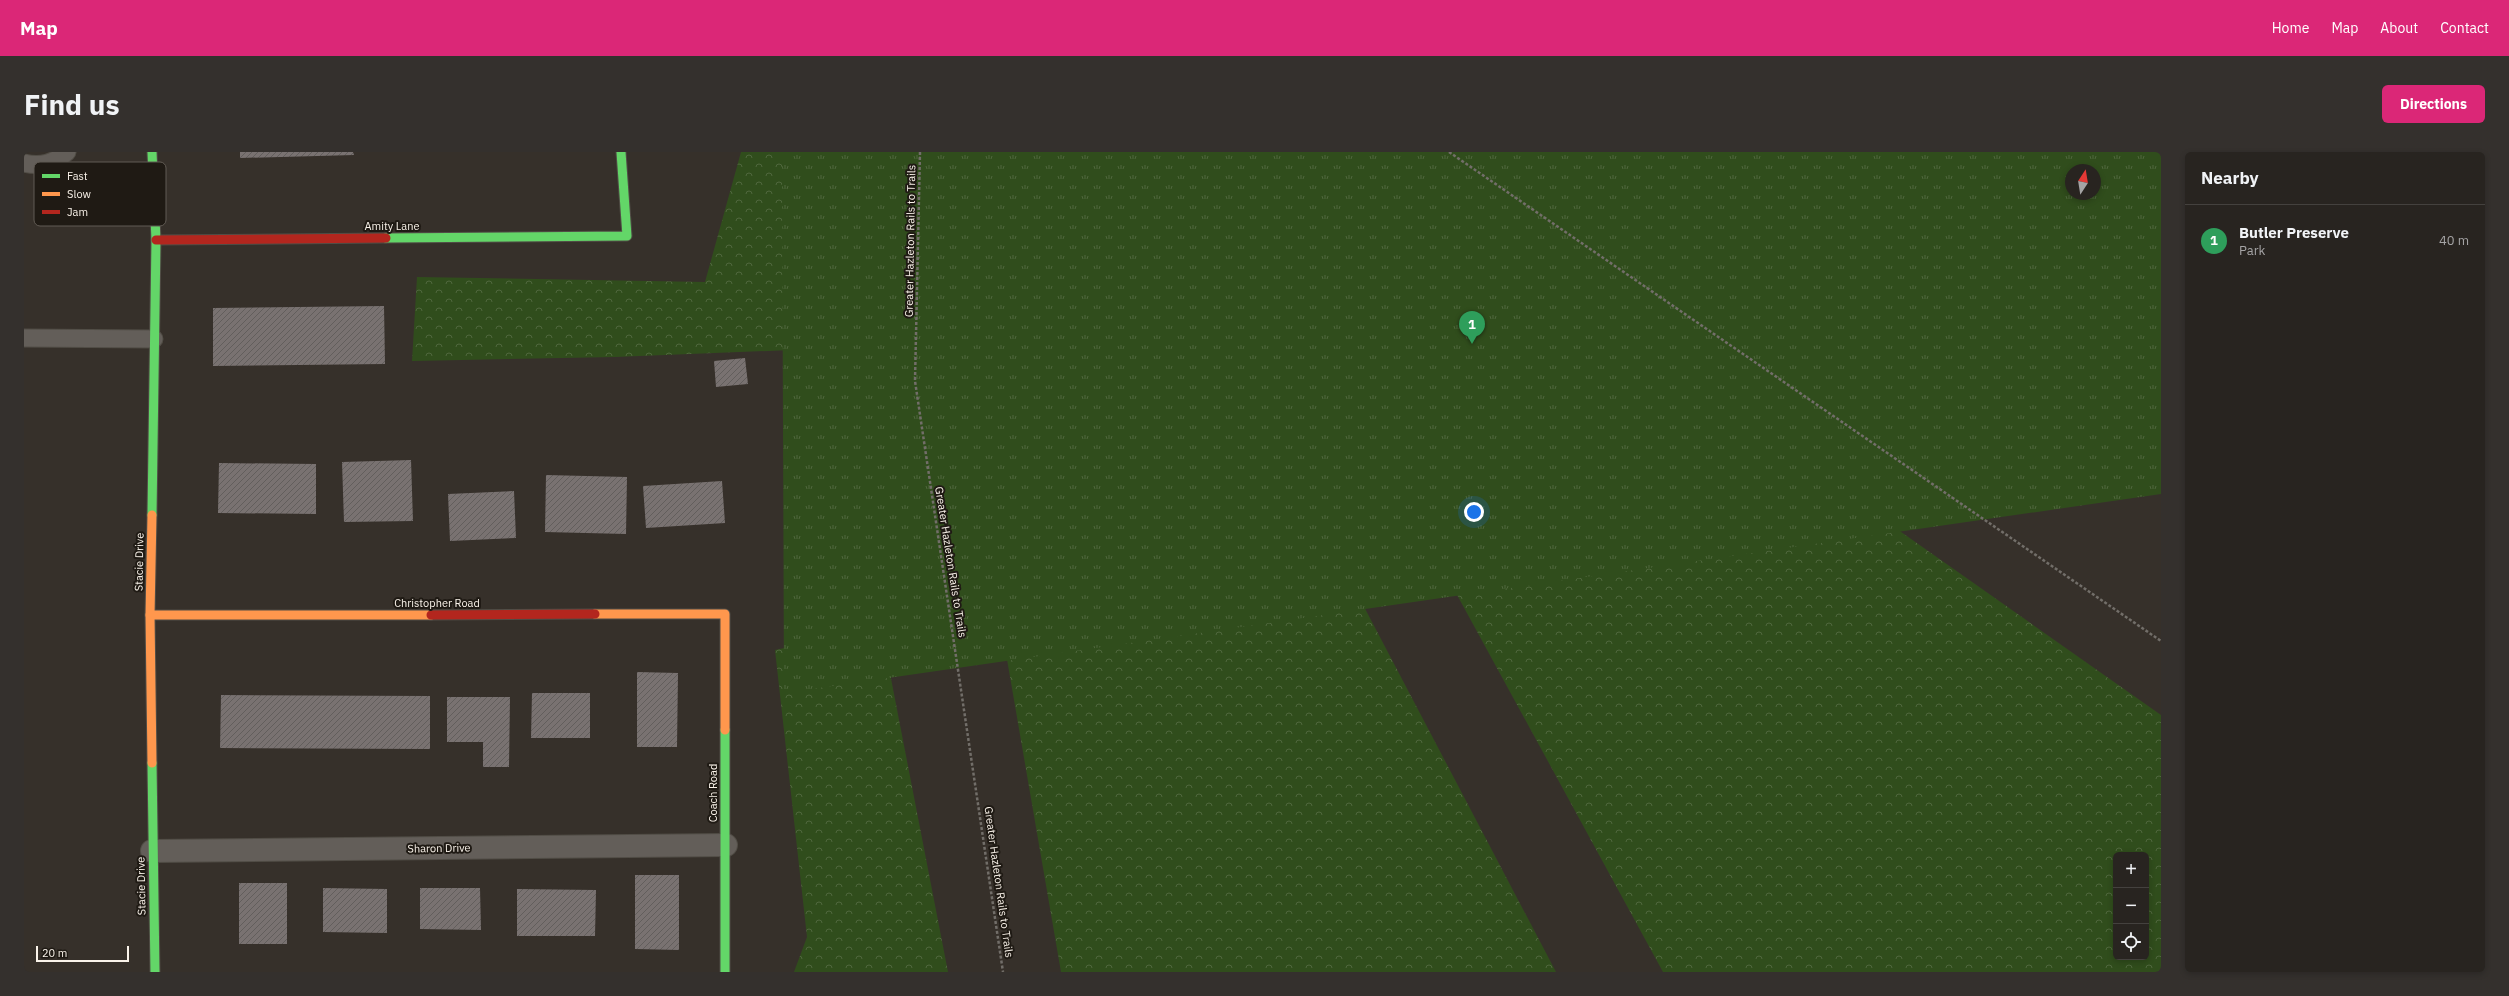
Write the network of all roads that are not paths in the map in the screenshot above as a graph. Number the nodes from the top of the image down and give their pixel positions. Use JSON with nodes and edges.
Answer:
{"nodes":[{"id":1,"x":67,"y":152,"type":"edge"},
{"id":2,"x":152,"y":152,"type":"edge"},
{"id":3,"x":621,"y":152,"type":"edge"},
{"id":4,"x":24,"y":162,"type":"edge"},
{"id":5,"x":51,"y":162,"type":"edge"},
{"id":6,"x":152,"y":162,"type":"edge"},
{"id":7,"x":34,"y":163,"type":"edge"},
{"id":8,"x":155,"y":226,"type":"edge"},
{"id":9,"x":156,"y":240,"type":"junction"},
{"id":10,"x":24,"y":338,"type":"edge"},
{"id":11,"x":154,"y":340,"type":"junction"},
{"id":12,"x":725,"y":614,"type":"joint"},
{"id":13,"x":150,"y":616,"type":"junction"},
{"id":14,"x":726,"y":845,"type":"junction"},
{"id":15,"x":152,"y":851,"type":"junction"},
{"id":16,"x":155,"y":972,"type":"edge"},
{"id":17,"x":725,"y":972,"type":"edge"}],
"edges":[{"from":1,"to":5,"type":"lane"},
{"from":2,"to":6,"type":"street","name":"Stacie Drive"},
{"from":3,"to":9,"type":"street","name":"Amity Lane"},
{"from":4,"to":7,"type":"lane"},
{"from":8,"to":9,"type":"street","name":"Stacie Drive"},
{"from":9,"to":11,"type":"street","name":"Stacie Drive"},
{"from":10,"to":11,"type":"lane"},
{"from":11,"to":13,"type":"street","name":"Stacie Drive"},
{"from":12,"to":13,"type":"street","name":"Christopher Road"},
{"from":12,"to":14,"type":"street","name":"Coach Road"},
{"from":13,"to":15,"type":"street","name":"Stacie Drive"},
{"from":14,"to":15,"type":"street","name":"Sharon Drive"},
{"from":14,"to":17,"type":"street","name":"Coach Road"},
{"from":15,"to":16,"type":"street","name":"Stacie Drive"}]}
